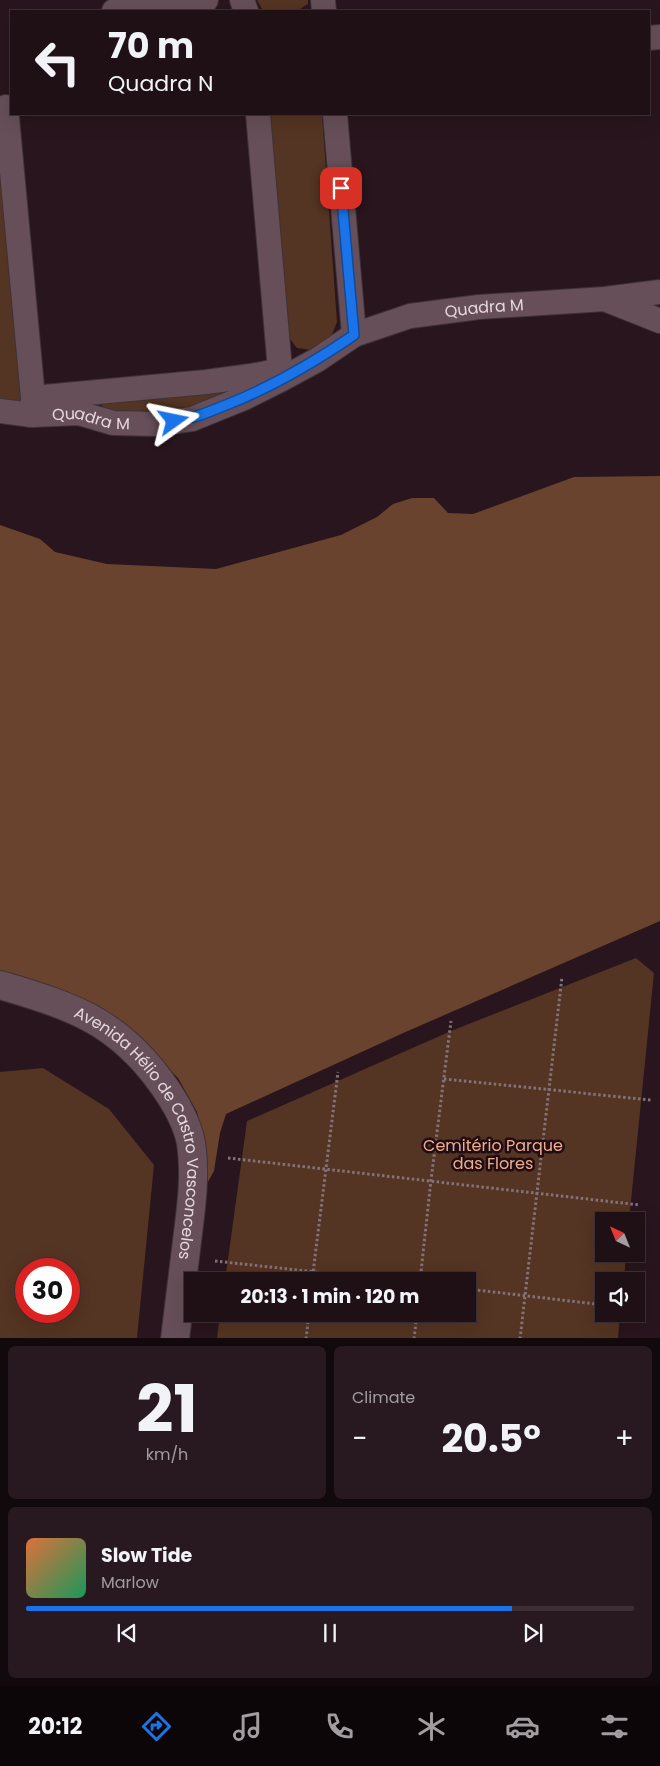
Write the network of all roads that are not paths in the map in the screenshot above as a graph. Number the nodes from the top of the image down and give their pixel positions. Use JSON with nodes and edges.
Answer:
{"nodes":[{"id":1,"x":206,"y":0,"type":"edge"},
{"id":2,"x":116,"y":10,"type":"edge"},
{"id":3,"x":6,"y":108,"type":"edge"},
{"id":4,"x":258,"y":115,"type":"edge"},
{"id":5,"x":335,"y":115,"type":"edge"},
{"id":6,"x":660,"y":292,"type":"edge"},
{"id":7,"x":605,"y":299,"type":"junction"},
{"id":8,"x":660,"y":321,"type":"edge"},
{"id":9,"x":354,"y":335,"type":"junction"},
{"id":10,"x":317,"y":360,"type":"junction"},
{"id":11,"x":280,"y":370,"type":"junction"},
{"id":12,"x":33,"y":407,"type":"junction"},
{"id":13,"x":0,"y":411,"type":"edge"},
{"id":14,"x":0,"y":986,"type":"edge"},
{"id":15,"x":175,"y":1338,"type":"edge"}],
"edges":[{"from":1,"to":2,"type":"street"},
{"from":3,"to":12,"type":"street","name":"Quadra M"},
{"from":4,"to":11,"type":"street"},
{"from":5,"to":9,"type":"street"},
{"from":6,"to":7,"type":"street"},
{"from":7,"to":8,"type":"street","name":"Quadra M"},
{"from":7,"to":9,"type":"street","name":"Quadra M"},
{"from":9,"to":10,"type":"street","name":"Quadra M"},
{"from":10,"to":11,"type":"street","name":"Quadra M"},
{"from":10,"to":12,"type":"street","name":"Quadra M"},
{"from":11,"to":12,"type":"street","name":"Quadra M"},
{"from":12,"to":13,"type":"street","name":"Quadra M"},
{"from":14,"to":15,"type":"street","name":"Avenida Hélio de Castro Vasconcelos"}]}
